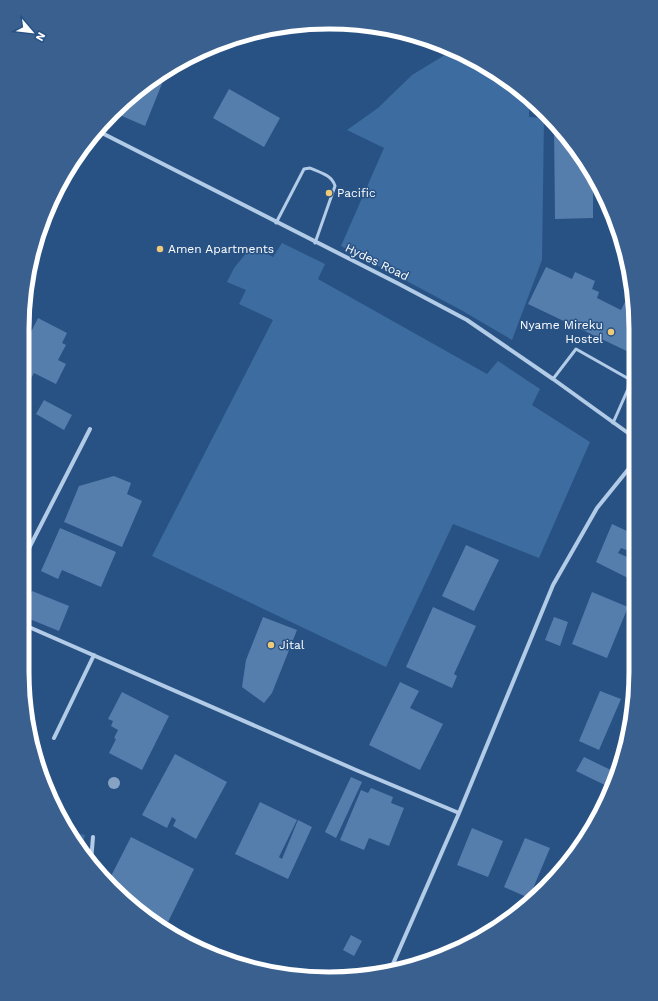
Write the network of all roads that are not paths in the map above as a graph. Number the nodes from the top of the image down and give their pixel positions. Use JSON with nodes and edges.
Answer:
{"nodes":[{"id":1,"x":102,"y":133,"type":"edge"},
{"id":2,"x":276,"y":223,"type":"junction"},
{"id":3,"x":315,"y":243,"type":"junction"},
{"id":4,"x":553,"y":379,"type":"junction"},
{"id":5,"x":614,"y":423,"type":"junction"},
{"id":6,"x":90,"y":430,"type":"dead end"},
{"id":7,"x":629,"y":434,"type":"edge"},
{"id":8,"x":629,"y":469,"type":"edge"},
{"id":9,"x":29,"y":548,"type":"edge"},
{"id":10,"x":29,"y":627,"type":"edge"},
{"id":11,"x":94,"y":654,"type":"junction"},
{"id":12,"x":54,"y":738,"type":"dead end"},
{"id":13,"x":459,"y":813,"type":"junction"},
{"id":14,"x":94,"y":837,"type":"dead end"},
{"id":15,"x":92,"y":856,"type":"edge"},
{"id":16,"x":392,"y":965,"type":"edge"}],
"edges":[{"from":1,"to":2,"type":"street","name":"Hydes Road"},
{"from":2,"to":3,"type":"street","name":"Hydes Road"},
{"from":2,"to":3,"type":"lane"},
{"from":3,"to":4,"type":"street","name":"Hydes Road"},
{"from":4,"to":5,"type":"street","name":"Hydes Road"},
{"from":4,"to":5,"type":"lane"},
{"from":5,"to":7,"type":"street","name":"Hydes Road"},
{"from":6,"to":9,"type":"street"},
{"from":8,"to":13,"type":"street"},
{"from":10,"to":11,"type":"street"},
{"from":11,"to":12,"type":"street"},
{"from":11,"to":13,"type":"street"},
{"from":13,"to":16,"type":"street"},
{"from":14,"to":15,"type":"street"}]}
